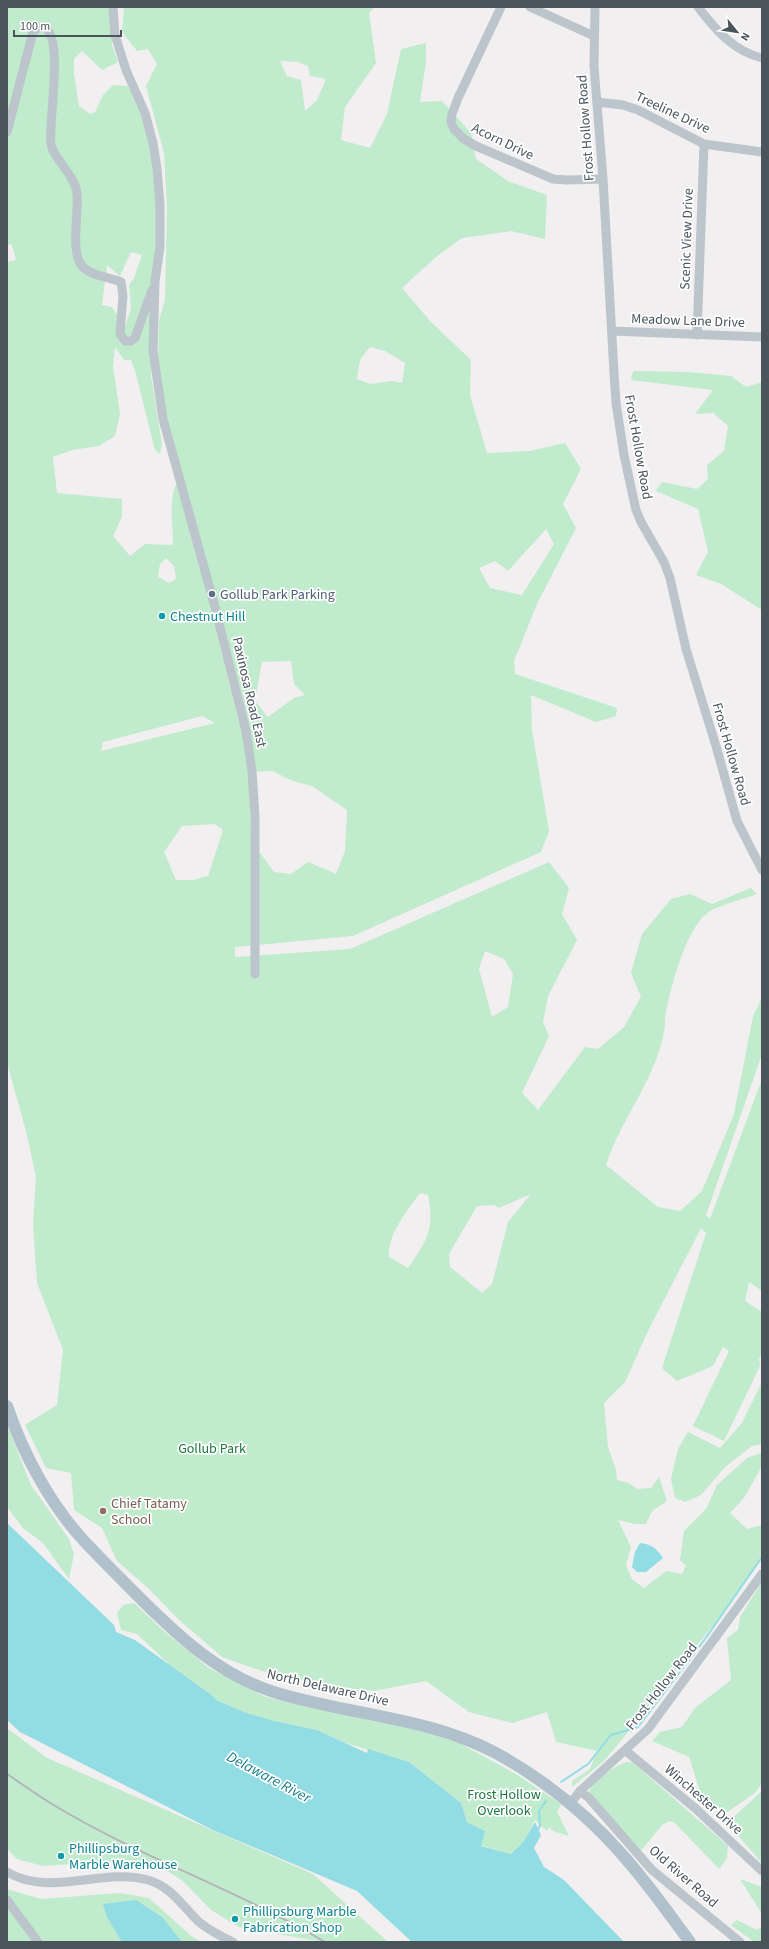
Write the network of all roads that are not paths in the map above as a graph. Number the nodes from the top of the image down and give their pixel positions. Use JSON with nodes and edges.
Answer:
{"nodes":[{"id":1,"x":113,"y":7,"type":"edge"},
{"id":2,"x":501,"y":7,"type":"edge"},
{"id":3,"x":530,"y":7,"type":"edge"},
{"id":4,"x":595,"y":7,"type":"edge"},
{"id":5,"x":698,"y":7,"type":"edge"},
{"id":6,"x":594,"y":36,"type":"junction"},
{"id":7,"x":762,"y":58,"type":"edge"},
{"id":8,"x":596,"y":102,"type":"junction"},
{"id":9,"x":7,"y":132,"type":"edge"},
{"id":10,"x":704,"y":144,"type":"junction"},
{"id":11,"x":762,"y":152,"type":"edge"},
{"id":12,"x":603,"y":179,"type":"junction"},
{"id":13,"x":155,"y":281,"type":"junction"},
{"id":14,"x":612,"y":331,"type":"junction"},
{"id":15,"x":697,"y":336,"type":"junction"},
{"id":16,"x":762,"y":337,"type":"edge"},
{"id":17,"x":762,"y":870,"type":"edge"},
{"id":18,"x":255,"y":974,"type":"dead end"},
{"id":19,"x":7,"y":1406,"type":"edge"},
{"id":20,"x":762,"y":1574,"type":"edge"},
{"id":21,"x":626,"y":1750,"type":"junction"},
{"id":22,"x":580,"y":1791,"type":"junction"},
{"id":23,"x":570,"y":1804,"type":"junction"},
{"id":24,"x":762,"y":1871,"type":"edge"},
{"id":25,"x":7,"y":1872,"type":"edge"},
{"id":26,"x":7,"y":1900,"type":"edge"},
{"id":27,"x":38,"y":1942,"type":"edge"},
{"id":28,"x":233,"y":1942,"type":"edge"},
{"id":29,"x":690,"y":1942,"type":"edge"},
{"id":30,"x":740,"y":1942,"type":"edge"}],
"edges":[{"from":1,"to":13,"type":"street","name":"Paxinosa Road East"},
{"from":2,"to":12,"type":"street","name":"Acorn Drive"},
{"from":3,"to":6,"type":"street"},
{"from":4,"to":6,"type":"street","name":"Frost Hollow Road"},
{"from":5,"to":7,"type":"street"},
{"from":6,"to":8,"type":"street","name":"Frost Hollow Road"},
{"from":8,"to":10,"type":"street","name":"Treeline Drive"},
{"from":8,"to":12,"type":"street","name":"Frost Hollow Road"},
{"from":9,"to":13,"type":"street","name":"Paxinosa Road East"},
{"from":10,"to":11,"type":"street","name":"Treeline Drive"},
{"from":10,"to":15,"type":"street","name":"Scenic View Drive"},
{"from":12,"to":14,"type":"street","name":"Frost Hollow Road"},
{"from":13,"to":18,"type":"street","name":"Paxinosa Road East"},
{"from":14,"to":15,"type":"street","name":"Meadow Lane Drive"},
{"from":14,"to":17,"type":"street","name":"Frost Hollow Road"},
{"from":15,"to":16,"type":"street","name":"Meadow Lane Drive"},
{"from":19,"to":23,"type":"main road","name":"North Delaware Drive"},
{"from":20,"to":21,"type":"street","name":"Frost Hollow Road"},
{"from":21,"to":22,"type":"street","name":"Frost Hollow Road"},
{"from":21,"to":24,"type":"street","name":"Winchester Drive"},
{"from":22,"to":23,"type":"street","name":"Frost Hollow Road"},
{"from":22,"to":30,"type":"street","name":"Old River Road"},
{"from":23,"to":29,"type":"main road","name":"North Delaware Drive"},
{"from":25,"to":28,"type":"street"},
{"from":26,"to":27,"type":"street"}]}
